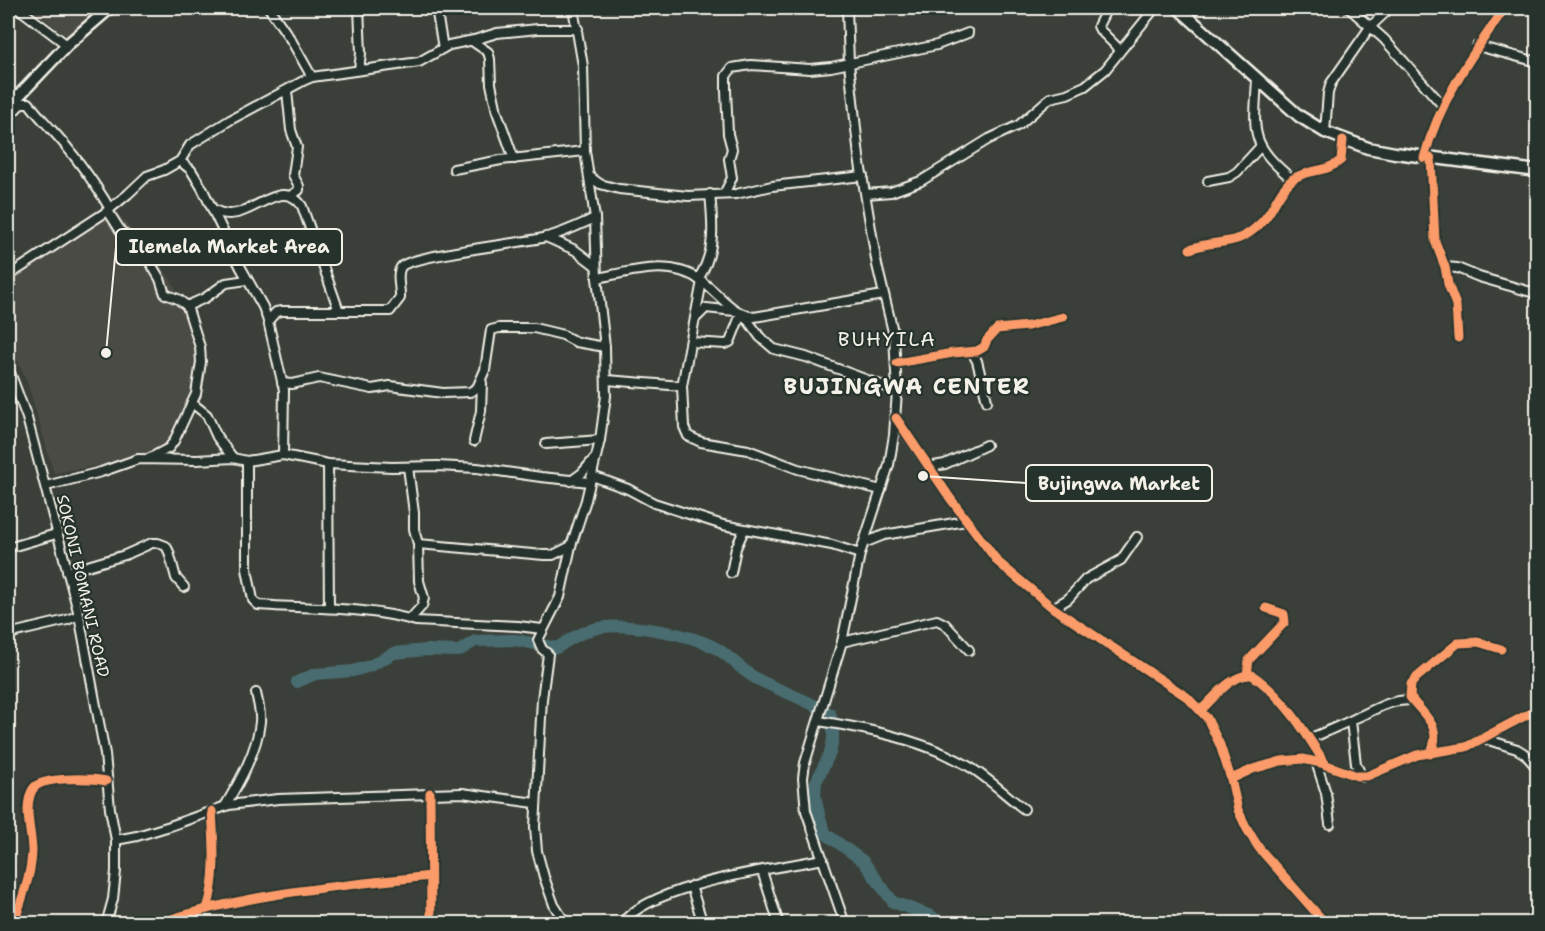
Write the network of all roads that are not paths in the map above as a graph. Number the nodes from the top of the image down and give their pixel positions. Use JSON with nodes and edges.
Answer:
{"nodes":[{"id":1,"x":18,"y":8,"type":"edge"},
{"id":2,"x":110,"y":8,"type":"edge"},
{"id":3,"x":269,"y":8,"type":"edge"},
{"id":4,"x":359,"y":8,"type":"edge"},
{"id":5,"x":436,"y":8,"type":"edge"},
{"id":6,"x":573,"y":8,"type":"edge"},
{"id":7,"x":847,"y":8,"type":"edge"},
{"id":8,"x":1107,"y":8,"type":"edge"},
{"id":9,"x":1155,"y":8,"type":"edge"},
{"id":10,"x":1178,"y":8,"type":"edge"},
{"id":11,"x":1349,"y":8,"type":"edge"},
{"id":12,"x":1390,"y":8,"type":"edge"},
{"id":13,"x":1505,"y":8,"type":"edge"},
{"id":14,"x":1370,"y":27,"type":"junction"},
{"id":15,"x":578,"y":29,"type":"junction"},
{"id":16,"x":968,"y":33,"type":"dead end"},
{"id":17,"x":472,"y":41,"type":"junction"},
{"id":18,"x":67,"y":45,"type":"junction"},
{"id":19,"x":1477,"y":46,"type":"junction"},
{"id":20,"x":443,"y":48,"type":"junction"},
{"id":21,"x":1120,"y":50,"type":"junction"},
{"id":22,"x":1538,"y":62,"type":"edge"},
{"id":23,"x":849,"y":63,"type":"junction"},
{"id":24,"x":360,"y":70,"type":"junction"},
{"id":25,"x":312,"y":77,"type":"junction"},
{"id":26,"x":1257,"y":79,"type":"junction"},
{"id":27,"x":286,"y":91,"type":"junction"},
{"id":28,"x":1444,"y":107,"type":"junction"},
{"id":29,"x":8,"y":109,"type":"edge"},
{"id":30,"x":1325,"y":132,"type":"junction"},
{"id":31,"x":1342,"y":140,"type":"junction"},
{"id":32,"x":1260,"y":147,"type":"junction"},
{"id":33,"x":585,"y":151,"type":"junction"},
{"id":34,"x":1427,"y":158,"type":"junction"},
{"id":35,"x":514,"y":159,"type":"junction"},
{"id":36,"x":180,"y":161,"type":"junction"},
{"id":37,"x":454,"y":169,"type":"dead end"},
{"id":38,"x":1538,"y":171,"type":"edge"},
{"id":39,"x":589,"y":176,"type":"junction"},
{"id":40,"x":863,"y":176,"type":"junction"},
{"id":41,"x":1292,"y":179,"type":"junction"},
{"id":42,"x":1208,"y":181,"type":"dead end"},
{"id":43,"x":710,"y":194,"type":"junction"},
{"id":44,"x":724,"y":194,"type":"junction"},
{"id":45,"x":866,"y":194,"type":"junction"},
{"id":46,"x":292,"y":195,"type":"junction"},
{"id":47,"x":109,"y":210,"type":"junction"},
{"id":48,"x":214,"y":210,"type":"junction"},
{"id":49,"x":595,"y":218,"type":"junction"},
{"id":50,"x":546,"y":237,"type":"junction"},
{"id":51,"x":1190,"y":249,"type":"dead end"},
{"id":52,"x":596,"y":266,"type":"junction"},
{"id":53,"x":1445,"y":267,"type":"junction"},
{"id":54,"x":8,"y":276,"type":"edge"},
{"id":55,"x":597,"y":278,"type":"junction"},
{"id":56,"x":247,"y":280,"type":"junction"},
{"id":57,"x":700,"y":280,"type":"junction"},
{"id":58,"x":1538,"y":294,"type":"edge"},
{"id":59,"x":883,"y":295,"type":"junction"},
{"id":60,"x":187,"y":306,"type":"junction"},
{"id":61,"x":263,"y":307,"type":"junction"},
{"id":62,"x":282,"y":311,"type":"junction"},
{"id":63,"x":339,"y":311,"type":"junction"},
{"id":64,"x":741,"y":314,"type":"junction"},
{"id":65,"x":1063,"y":317,"type":"dead end"},
{"id":66,"x":696,"y":318,"type":"junction"},
{"id":67,"x":268,"y":321,"type":"junction"},
{"id":68,"x":1458,"y":338,"type":"dead end"},
{"id":69,"x":691,"y":342,"type":"junction"},
{"id":70,"x":605,"y":347,"type":"junction"},
{"id":71,"x":972,"y":352,"type":"junction"},
{"id":72,"x":897,"y":363,"type":"junction"},
{"id":73,"x":8,"y":367,"type":"edge"},
{"id":74,"x":607,"y":380,"type":"junction"},
{"id":75,"x":481,"y":381,"type":"junction"},
{"id":76,"x":282,"y":383,"type":"junction"},
{"id":77,"x":682,"y":386,"type":"junction"},
{"id":78,"x":897,"y":391,"type":"junction"},
{"id":79,"x":987,"y":401,"type":"dead end"},
{"id":80,"x":192,"y":403,"type":"junction"},
{"id":81,"x":896,"y":418,"type":"junction"},
{"id":82,"x":600,"y":440,"type":"junction"},
{"id":83,"x":474,"y":441,"type":"dead end"},
{"id":84,"x":546,"y":444,"type":"dead end"},
{"id":85,"x":986,"y":445,"type":"dead end"},
{"id":86,"x":283,"y":456,"type":"junction"},
{"id":87,"x":597,"y":456,"type":"junction"},
{"id":88,"x":233,"y":458,"type":"junction"},
{"id":89,"x":149,"y":459,"type":"junction"},
{"id":90,"x":247,"y":461,"type":"junction"},
{"id":91,"x":328,"y":464,"type":"junction"},
{"id":92,"x":408,"y":467,"type":"junction"},
{"id":93,"x":928,"y":467,"type":"junction"},
{"id":94,"x":591,"y":479,"type":"junction"},
{"id":95,"x":571,"y":481,"type":"junction"},
{"id":96,"x":46,"y":486,"type":"junction"},
{"id":97,"x":881,"y":490,"type":"junction"},
{"id":98,"x":966,"y":521,"type":"junction"},
{"id":99,"x":744,"y":530,"type":"junction"},
{"id":100,"x":56,"y":534,"type":"junction"},
{"id":101,"x":1137,"y":537,"type":"dead end"},
{"id":102,"x":864,"y":543,"type":"junction"},
{"id":103,"x":418,"y":544,"type":"junction"},
{"id":104,"x":571,"y":546,"type":"junction"},
{"id":105,"x":8,"y":548,"type":"edge"},
{"id":106,"x":860,"y":554,"type":"junction"},
{"id":107,"x":67,"y":572,"type":"junction"},
{"id":108,"x":731,"y":573,"type":"dead end"},
{"id":109,"x":184,"y":587,"type":"dead end"},
{"id":110,"x":329,"y":608,"type":"junction"},
{"id":111,"x":1053,"y":608,"type":"junction"},
{"id":112,"x":1266,"y":608,"type":"dead end"},
{"id":113,"x":79,"y":615,"type":"junction"},
{"id":114,"x":410,"y":619,"type":"junction"},
{"id":115,"x":542,"y":630,"type":"junction"},
{"id":116,"x":8,"y":634,"type":"edge"},
{"id":117,"x":842,"y":642,"type":"junction"},
{"id":118,"x":1501,"y":649,"type":"dead end"},
{"id":119,"x":969,"y":650,"type":"dead end"},
{"id":120,"x":1247,"y":675,"type":"junction"},
{"id":121,"x":256,"y":693,"type":"dead end"},
{"id":122,"x":1413,"y":700,"type":"junction"},
{"id":123,"x":1538,"y":709,"type":"edge"},
{"id":124,"x":1201,"y":710,"type":"junction"},
{"id":125,"x":819,"y":721,"type":"junction"},
{"id":126,"x":1351,"y":721,"type":"junction"},
{"id":127,"x":1482,"y":738,"type":"junction"},
{"id":128,"x":1309,"y":739,"type":"junction"},
{"id":129,"x":1430,"y":754,"type":"junction"},
{"id":130,"x":1316,"y":762,"type":"junction"},
{"id":131,"x":1326,"y":765,"type":"junction"},
{"id":132,"x":1538,"y":769,"type":"edge"},
{"id":133,"x":1362,"y":777,"type":"junction"},
{"id":134,"x":1231,"y":779,"type":"junction"},
{"id":135,"x":106,"y":781,"type":"junction"},
{"id":136,"x":430,"y":793,"type":"junction"},
{"id":137,"x":535,"y":803,"type":"junction"},
{"id":138,"x":225,"y":806,"type":"junction"},
{"id":139,"x":1024,"y":809,"type":"dead end"},
{"id":140,"x":212,"y":811,"type":"junction"},
{"id":141,"x":1330,"y":824,"type":"dead end"},
{"id":142,"x":116,"y":840,"type":"junction"},
{"id":143,"x":823,"y":859,"type":"junction"},
{"id":144,"x":762,"y":871,"type":"junction"},
{"id":145,"x":430,"y":876,"type":"junction"},
{"id":146,"x":692,"y":886,"type":"junction"},
{"id":147,"x":211,"y":897,"type":"junction"},
{"id":148,"x":219,"y":906,"type":"junction"},
{"id":149,"x":207,"y":909,"type":"junction"},
{"id":150,"x":14,"y":924,"type":"edge"},
{"id":151,"x":106,"y":924,"type":"edge"},
{"id":152,"x":157,"y":924,"type":"edge"},
{"id":153,"x":431,"y":924,"type":"edge"},
{"id":154,"x":566,"y":924,"type":"edge"},
{"id":155,"x":621,"y":924,"type":"edge"},
{"id":156,"x":703,"y":924,"type":"edge"},
{"id":157,"x":779,"y":924,"type":"edge"},
{"id":158,"x":845,"y":924,"type":"edge"},
{"id":159,"x":1326,"y":924,"type":"edge"}],
"edges":[{"from":1,"to":18,"type":"street"},
{"from":2,"to":18,"type":"main road"},
{"from":3,"to":25,"type":"street"},
{"from":4,"to":24,"type":"street"},
{"from":5,"to":20,"type":"street"},
{"from":6,"to":15,"type":"street"},
{"from":7,"to":23,"type":"street"},
{"from":8,"to":21,"type":"street"},
{"from":9,"to":21,"type":"street"},
{"from":10,"to":26,"type":"main road"},
{"from":11,"to":14,"type":"street"},
{"from":12,"to":14,"type":"street"},
{"from":13,"to":19,"type":"street"},
{"from":14,"to":28,"type":"street"},
{"from":14,"to":30,"type":"street"},
{"from":15,"to":17,"type":"street"},
{"from":15,"to":33,"type":"street"},
{"from":16,"to":23,"type":"street"},
{"from":17,"to":20,"type":"street"},
{"from":17,"to":35,"type":"street"},
{"from":18,"to":29,"type":"main road"},
{"from":19,"to":22,"type":"street"},
{"from":19,"to":28,"type":"street"},
{"from":20,"to":24,"type":"street"},
{"from":21,"to":45,"type":"street"},
{"from":23,"to":40,"type":"street"},
{"from":23,"to":44,"type":"street"},
{"from":24,"to":25,"type":"street"},
{"from":25,"to":27,"type":"street"},
{"from":26,"to":30,"type":"main road"},
{"from":26,"to":32,"type":"street"},
{"from":27,"to":36,"type":"street"},
{"from":27,"to":46,"type":"street"},
{"from":28,"to":34,"type":"street"},
{"from":29,"to":47,"type":"street"},
{"from":30,"to":31,"type":"main road"},
{"from":31,"to":34,"type":"main road"},
{"from":31,"to":41,"type":"street"},
{"from":32,"to":41,"type":"street"},
{"from":32,"to":42,"type":"street"},
{"from":33,"to":35,"type":"street"},
{"from":33,"to":39,"type":"street"},
{"from":34,"to":38,"type":"main road"},
{"from":34,"to":53,"type":"street"},
{"from":35,"to":37,"type":"street"},
{"from":36,"to":47,"type":"street"},
{"from":36,"to":48,"type":"street"},
{"from":39,"to":43,"type":"street"},
{"from":39,"to":49,"type":"street"},
{"from":40,"to":44,"type":"street"},
{"from":40,"to":45,"type":"street"},
{"from":41,"to":51,"type":"street"},
{"from":43,"to":44,"type":"street"},
{"from":43,"to":57,"type":"street"},
{"from":45,"to":59,"type":"street"},
{"from":46,"to":48,"type":"street"},
{"from":46,"to":63,"type":"street"},
{"from":47,"to":54,"type":"street"},
{"from":47,"to":60,"type":"street"},
{"from":48,"to":56,"type":"street"},
{"from":49,"to":50,"type":"street"},
{"from":49,"to":52,"type":"street"},
{"from":50,"to":52,"type":"street"},
{"from":50,"to":63,"type":"street"},
{"from":52,"to":55,"type":"street"},
{"from":53,"to":58,"type":"street"},
{"from":53,"to":68,"type":"street"},
{"from":55,"to":57,"type":"street"},
{"from":55,"to":70,"type":"street"},
{"from":56,"to":60,"type":"street"},
{"from":56,"to":61,"type":"street"},
{"from":57,"to":64,"type":"street"},
{"from":57,"to":66,"type":"street"},
{"from":59,"to":64,"type":"street"},
{"from":59,"to":72,"type":"street"},
{"from":60,"to":80,"type":"street"},
{"from":61,"to":62,"type":"street"},
{"from":61,"to":67,"type":"street"},
{"from":62,"to":63,"type":"street"},
{"from":62,"to":67,"type":"street"},
{"from":64,"to":66,"type":"street"},
{"from":64,"to":69,"type":"street"},
{"from":64,"to":78,"type":"street"},
{"from":65,"to":71,"type":"street"},
{"from":66,"to":69,"type":"street"},
{"from":67,"to":76,"type":"street"},
{"from":69,"to":77,"type":"street"},
{"from":70,"to":74,"type":"street"},
{"from":70,"to":75,"type":"street"},
{"from":71,"to":72,"type":"street"},
{"from":71,"to":79,"type":"street"},
{"from":72,"to":78,"type":"street"},
{"from":73,"to":96,"type":"street","name":"SOKONI BOMANI ROAD"},
{"from":74,"to":77,"type":"street"},
{"from":74,"to":82,"type":"street"},
{"from":75,"to":76,"type":"street"},
{"from":75,"to":83,"type":"street"},
{"from":76,"to":86,"type":"street"},
{"from":77,"to":97,"type":"street"},
{"from":78,"to":81,"type":"street"},
{"from":80,"to":88,"type":"street"},
{"from":80,"to":89,"type":"street"},
{"from":81,"to":93,"type":"street"},
{"from":81,"to":97,"type":"street"},
{"from":82,"to":84,"type":"street"},
{"from":82,"to":87,"type":"street"},
{"from":85,"to":93,"type":"street"},
{"from":86,"to":90,"type":"street"},
{"from":86,"to":91,"type":"street"},
{"from":87,"to":94,"type":"street"},
{"from":87,"to":95,"type":"street"},
{"from":88,"to":89,"type":"street"},
{"from":88,"to":90,"type":"street"},
{"from":89,"to":96,"type":"street"},
{"from":90,"to":110,"type":"street"},
{"from":91,"to":92,"type":"street"},
{"from":91,"to":110,"type":"street"},
{"from":92,"to":95,"type":"street"},
{"from":92,"to":103,"type":"street"},
{"from":93,"to":98,"type":"street"},
{"from":94,"to":95,"type":"street"},
{"from":94,"to":99,"type":"street"},
{"from":94,"to":104,"type":"street"},
{"from":96,"to":100,"type":"street","name":"SOKONI BOMANI ROAD"},
{"from":97,"to":102,"type":"street"},
{"from":98,"to":102,"type":"street"},
{"from":98,"to":111,"type":"street"},
{"from":99,"to":106,"type":"street"},
{"from":99,"to":108,"type":"street"},
{"from":100,"to":105,"type":"street"},
{"from":100,"to":107,"type":"street","name":"SOKONI BOMANI ROAD"},
{"from":101,"to":111,"type":"street"},
{"from":102,"to":106,"type":"street"},
{"from":103,"to":104,"type":"street"},
{"from":103,"to":114,"type":"street"},
{"from":104,"to":115,"type":"street"},
{"from":106,"to":117,"type":"street"},
{"from":107,"to":109,"type":"street"},
{"from":107,"to":113,"type":"street","name":"SOKONI BOMANI ROAD"},
{"from":110,"to":114,"type":"street"},
{"from":111,"to":124,"type":"street"},
{"from":112,"to":120,"type":"street"},
{"from":113,"to":116,"type":"street"},
{"from":113,"to":135,"type":"street","name":"SOKONI BOMANI ROAD"},
{"from":114,"to":115,"type":"street"},
{"from":115,"to":137,"type":"street"},
{"from":117,"to":119,"type":"street"},
{"from":117,"to":125,"type":"street"},
{"from":118,"to":122,"type":"street"},
{"from":120,"to":124,"type":"street"},
{"from":120,"to":128,"type":"street"},
{"from":121,"to":138,"type":"street"},
{"from":122,"to":126,"type":"street"},
{"from":122,"to":129,"type":"street"},
{"from":123,"to":127,"type":"street"},
{"from":124,"to":134,"type":"street"},
{"from":125,"to":139,"type":"street"},
{"from":125,"to":143,"type":"street"},
{"from":126,"to":128,"type":"street"},
{"from":126,"to":133,"type":"street"},
{"from":127,"to":129,"type":"street"},
{"from":127,"to":132,"type":"street"},
{"from":128,"to":131,"type":"street"},
{"from":129,"to":133,"type":"street"},
{"from":130,"to":131,"type":"street"},
{"from":130,"to":134,"type":"street"},
{"from":130,"to":141,"type":"street"},
{"from":131,"to":133,"type":"street"},
{"from":134,"to":159,"type":"street"},
{"from":135,"to":142,"type":"street","name":"SOKONI BOMANI ROAD"},
{"from":135,"to":150,"type":"street"},
{"from":136,"to":137,"type":"street"},
{"from":136,"to":138,"type":"street"},
{"from":136,"to":145,"type":"street"},
{"from":137,"to":154,"type":"street"},
{"from":138,"to":140,"type":"street"},
{"from":140,"to":142,"type":"street"},
{"from":140,"to":147,"type":"street"},
{"from":142,"to":151,"type":"street","name":"SOKONI BOMANI ROAD"},
{"from":143,"to":144,"type":"street"},
{"from":143,"to":158,"type":"street"},
{"from":144,"to":146,"type":"street"},
{"from":144,"to":157,"type":"street"},
{"from":145,"to":148,"type":"street"},
{"from":145,"to":153,"type":"street"},
{"from":146,"to":155,"type":"street"},
{"from":146,"to":156,"type":"street"},
{"from":147,"to":148,"type":"street"},
{"from":147,"to":149,"type":"street"},
{"from":148,"to":149,"type":"street"},
{"from":149,"to":152,"type":"street"}]}
